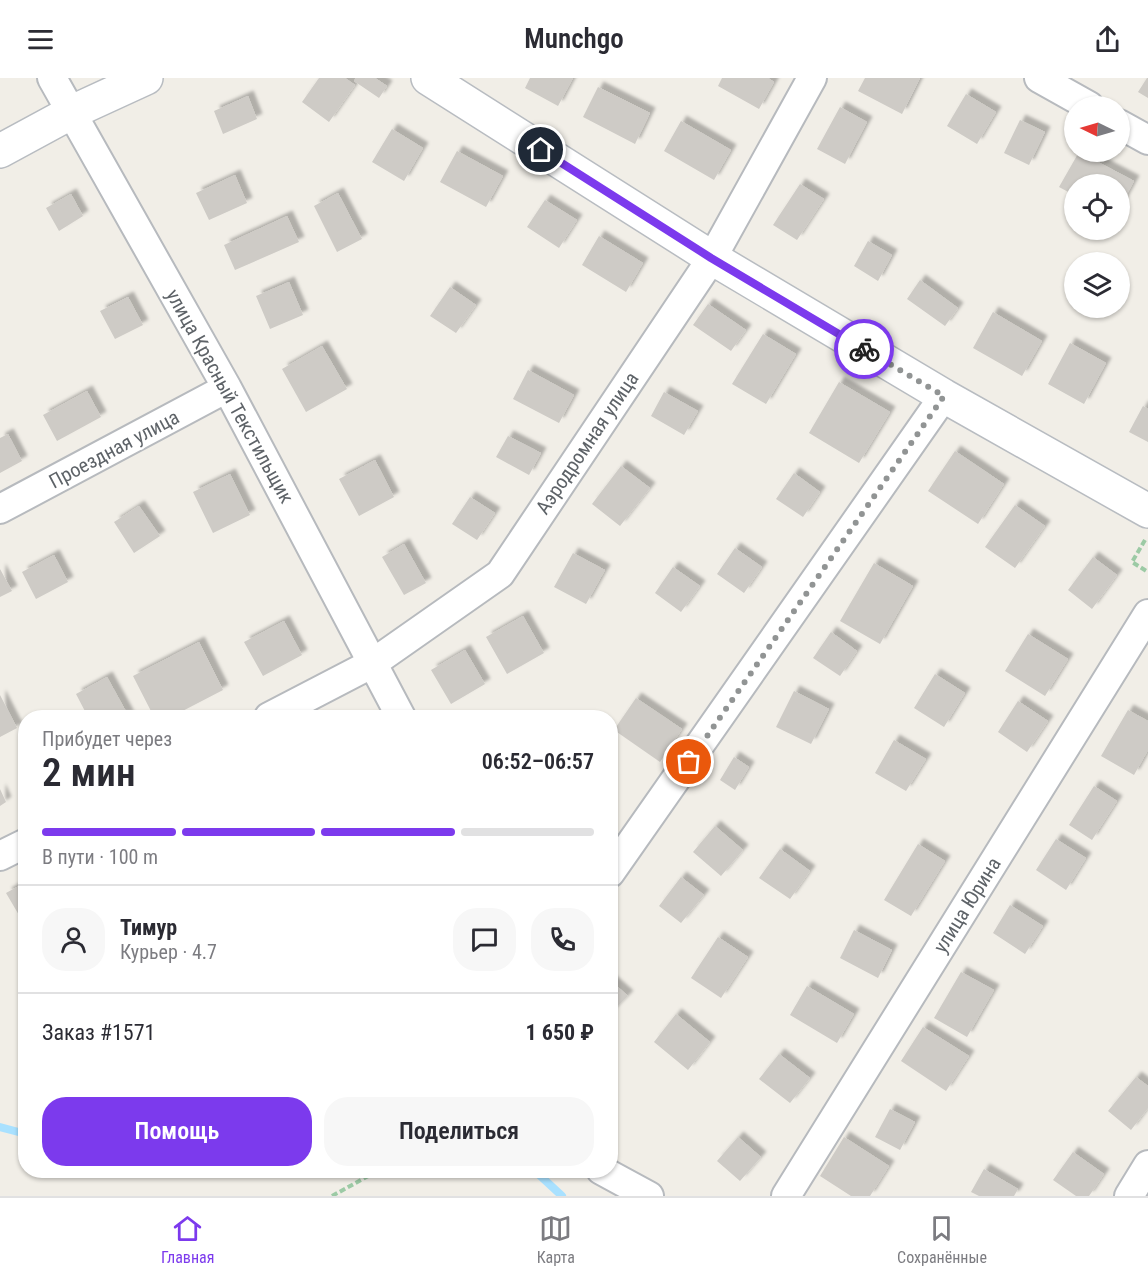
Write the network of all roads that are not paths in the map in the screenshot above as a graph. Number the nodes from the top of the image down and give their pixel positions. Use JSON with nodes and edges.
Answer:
{"nodes":[{"id":1,"x":52,"y":78,"type":"edge"},
{"id":2,"x":146,"y":78,"type":"edge"},
{"id":3,"x":428,"y":78,"type":"edge"},
{"id":4,"x":812,"y":78,"type":"edge"},
{"id":5,"x":1039,"y":78,"type":"edge"},
{"id":6,"x":1071,"y":96,"type":"edge"},
{"id":7,"x":72,"y":112,"type":"junction"},
{"id":8,"x":1130,"y":130,"type":"edge"},
{"id":9,"x":1148,"y":140,"type":"edge"},
{"id":10,"x":0,"y":152,"type":"edge"},
{"id":11,"x":711,"y":258,"type":"junction"},
{"id":12,"x":228,"y":388,"type":"junction"},
{"id":13,"x":944,"y":396,"type":"junction"},
{"id":14,"x":0,"y":509,"type":"edge"},
{"id":15,"x":1146,"y":526,"type":"edge"},
{"id":16,"x":1148,"y":614,"type":"edge"},
{"id":17,"x":373,"y":663,"type":"junction"},
{"id":18,"x":282,"y":710,"type":"edge"},
{"id":19,"x":397,"y":710,"type":"edge"},
{"id":20,"x":18,"y":847,"type":"edge"},
{"id":21,"x":0,"y":856,"type":"edge"},
{"id":22,"x":618,"y":862,"type":"edge"},
{"id":23,"x":1148,"y":1165,"type":"edge"},
{"id":24,"x":616,"y":1178,"type":"edge"},
{"id":25,"x":649,"y":1196,"type":"edge"},
{"id":26,"x":786,"y":1196,"type":"edge"},
{"id":27,"x":1129,"y":1196,"type":"edge"}],
"edges":[{"from":1,"to":7,"type":"street","name":"улица Красный Текстильщик"},
{"from":2,"to":7,"type":"street"},
{"from":3,"to":11,"type":"street"},
{"from":4,"to":11,"type":"street","name":"Аэродромная улица"},
{"from":5,"to":6,"type":"street"},
{"from":7,"to":10,"type":"street"},
{"from":7,"to":12,"type":"street","name":"улица Красный Текстильщик"},
{"from":8,"to":9,"type":"street"},
{"from":11,"to":13,"type":"street"},
{"from":11,"to":17,"type":"street","name":"Аэродромная улица"},
{"from":12,"to":14,"type":"street","name":"Проездная улица"},
{"from":12,"to":17,"type":"street","name":"улица Красный Текстильщик"},
{"from":13,"to":15,"type":"street"},
{"from":13,"to":22,"type":"street"},
{"from":16,"to":26,"type":"street","name":"улица Юрина"},
{"from":17,"to":18,"type":"street","name":"Аэродромная улица"},
{"from":17,"to":19,"type":"street","name":"улица Красный Текстильщик"},
{"from":20,"to":21,"type":"street"},
{"from":23,"to":27,"type":"street"},
{"from":24,"to":25,"type":"street"}]}
